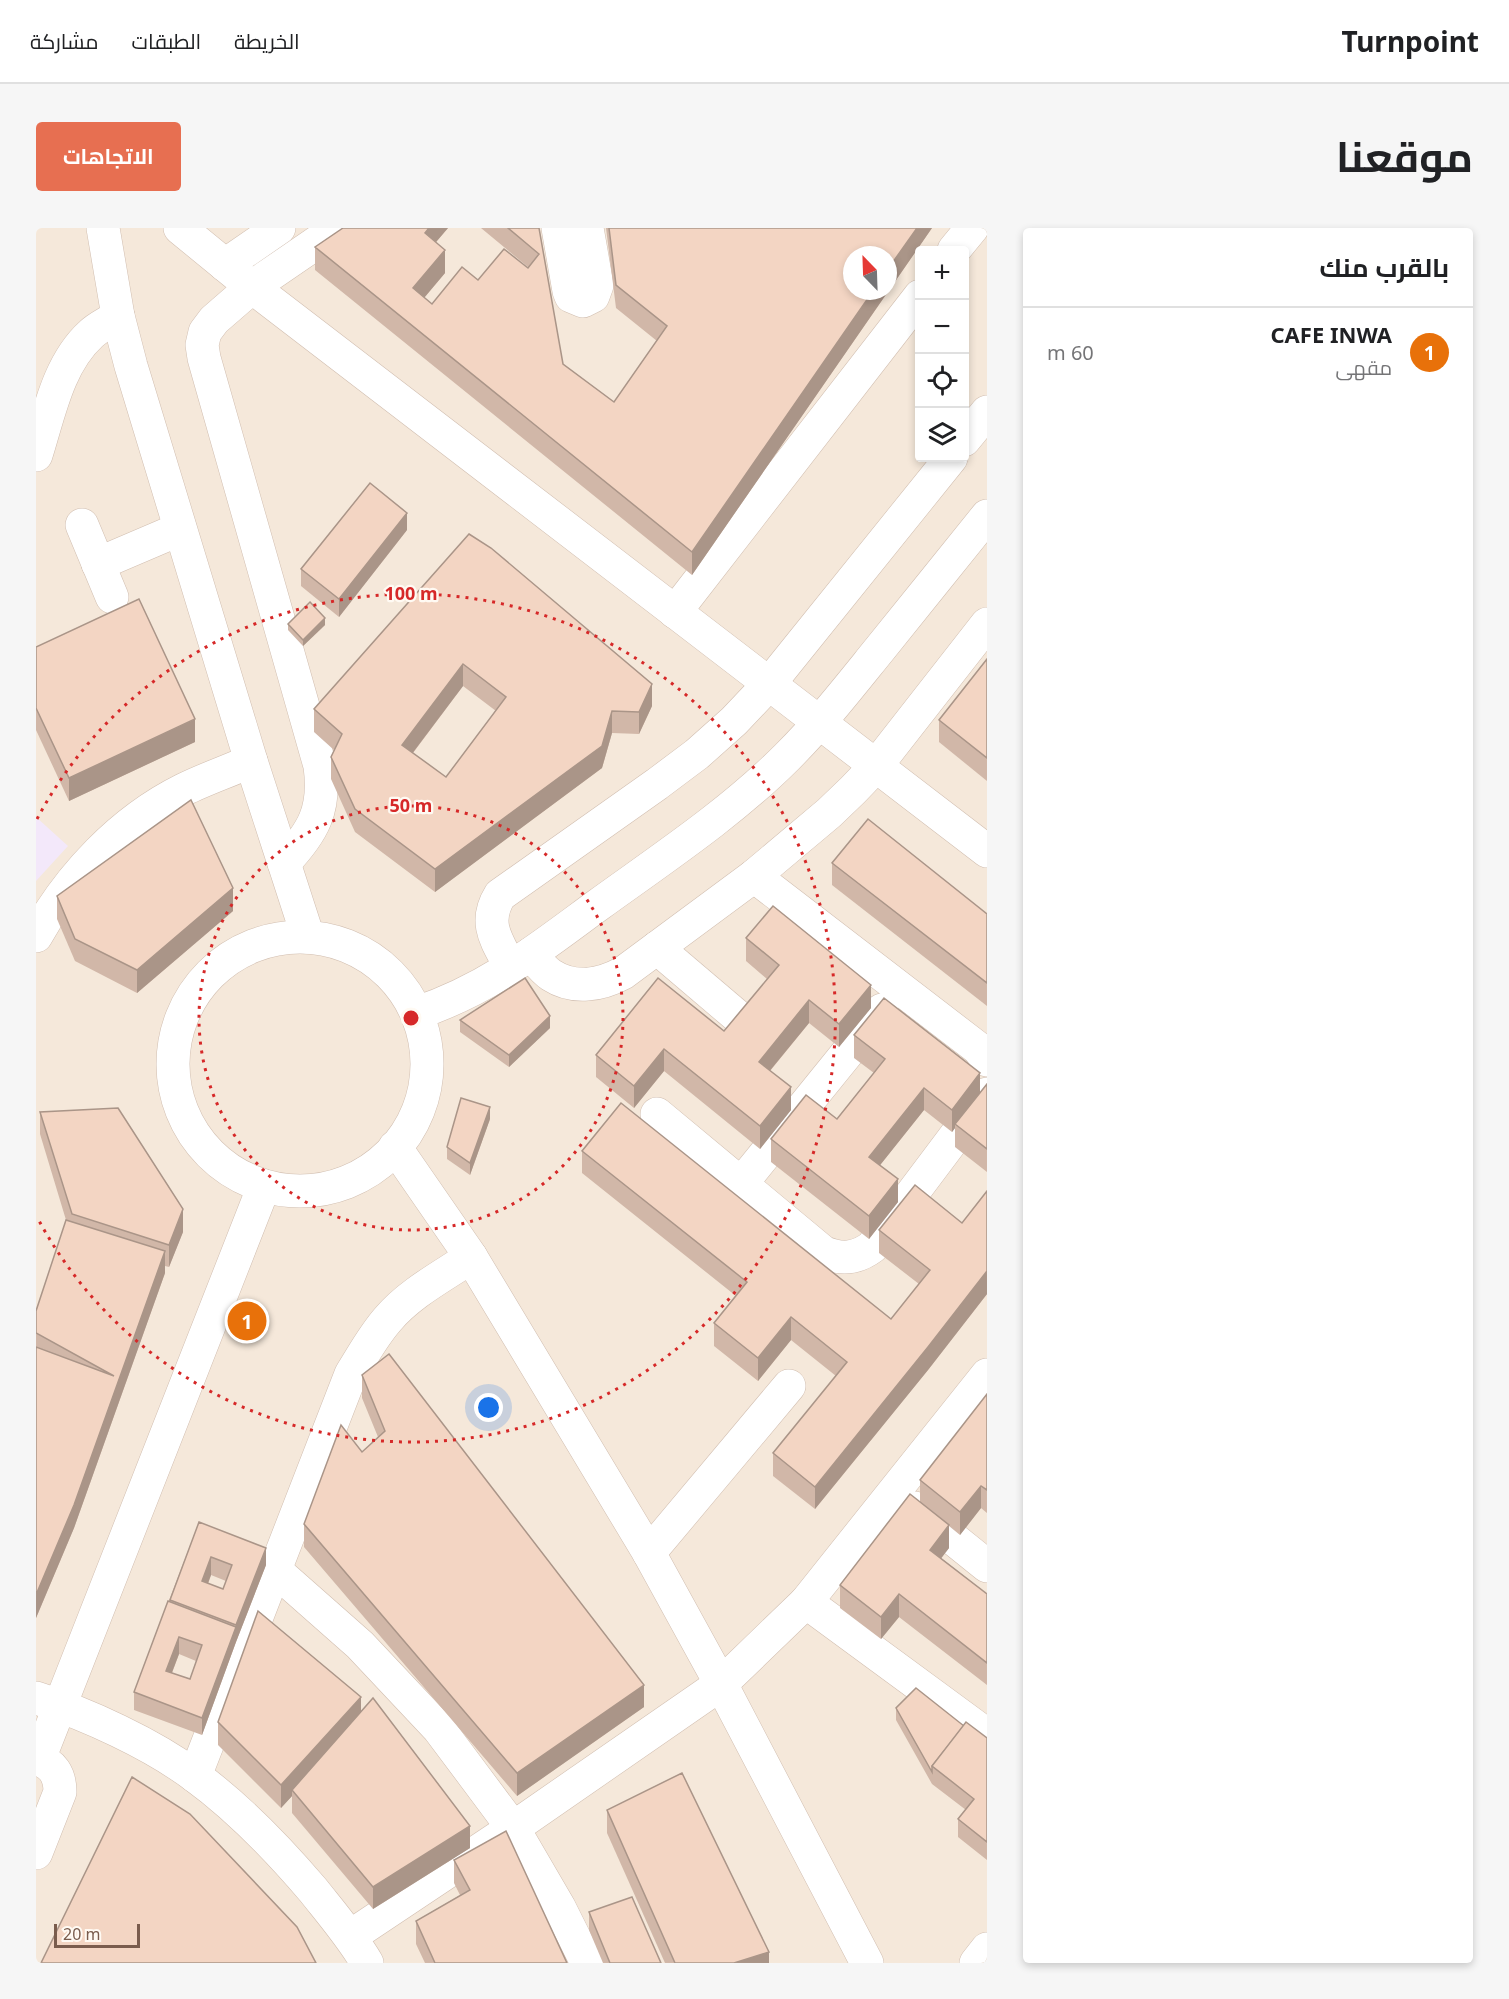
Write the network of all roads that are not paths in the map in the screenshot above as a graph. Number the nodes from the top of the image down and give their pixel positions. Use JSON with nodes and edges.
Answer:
{"nodes":[{"id":1,"x":103,"y":228,"type":"edge"},
{"id":2,"x":180,"y":228,"type":"edge"},
{"id":3,"x":279,"y":228,"type":"edge"},
{"id":4,"x":338,"y":228,"type":"edge"},
{"id":5,"x":558,"y":228,"type":"edge"},
{"id":6,"x":587,"y":228,"type":"edge"},
{"id":7,"x":972,"y":228,"type":"edge"},
{"id":8,"x":957,"y":246,"type":"edge"},
{"id":9,"x":225,"y":265,"type":"junction"},
{"id":10,"x":252,"y":287,"type":"junction"},
{"id":11,"x":917,"y":300,"type":"edge"},
{"id":12,"x":118,"y":316,"type":"junction"},
{"id":13,"x":987,"y":412,"type":"edge"},
{"id":14,"x":969,"y":434,"type":"edge"},
{"id":15,"x":36,"y":455,"type":"edge"},
{"id":16,"x":948,"y":462,"type":"edge"},
{"id":17,"x":987,"y":516,"type":"edge"},
{"id":18,"x":82,"y":525,"type":"dead end"},
{"id":19,"x":180,"y":528,"type":"junction"},
{"id":20,"x":98,"y":564,"type":"junction"},
{"id":21,"x":112,"y":597,"type":"dead end"},
{"id":22,"x":675,"y":612,"type":"junction"},
{"id":23,"x":987,"y":624,"type":"edge"},
{"id":24,"x":769,"y":684,"type":"junction"},
{"id":25,"x":820,"y":723,"type":"junction"},
{"id":26,"x":251,"y":761,"type":"junction"},
{"id":27,"x":876,"y":766,"type":"junction"},
{"id":28,"x":984,"y":843,"type":"edge"},
{"id":29,"x":284,"y":863,"type":"junction"},
{"id":30,"x":754,"y":876,"type":"junction"},
{"id":31,"x":36,"y":936,"type":"edge"},
{"id":32,"x":308,"y":937,"type":"junction"},
{"id":33,"x":657,"y":948,"type":"junction"},
{"id":34,"x":521,"y":961,"type":"junction"},
{"id":35,"x":900,"y":988,"type":"junction"},
{"id":36,"x":417,"y":1013,"type":"junction"},
{"id":37,"x":736,"y":1016,"type":"edge"},
{"id":38,"x":987,"y":1060,"type":"edge"},
{"id":39,"x":987,"y":1094,"type":"edge"},
{"id":40,"x":657,"y":1114,"type":"dead end"},
{"id":41,"x":395,"y":1147,"type":"junction"},
{"id":42,"x":741,"y":1184,"type":"junction"},
{"id":43,"x":264,"y":1186,"type":"junction"},
{"id":44,"x":471,"y":1257,"type":"junction"},
{"id":45,"x":789,"y":1386,"type":"dead end"},
{"id":46,"x":983,"y":1388,"type":"edge"},
{"id":47,"x":895,"y":1492,"type":"junction"},
{"id":48,"x":649,"y":1553,"type":"junction"},
{"id":49,"x":987,"y":1566,"type":"edge"},
{"id":50,"x":275,"y":1570,"type":"junction"},
{"id":51,"x":806,"y":1602,"type":"junction"},
{"id":52,"x":721,"y":1684,"type":"junction"},
{"id":53,"x":48,"y":1702,"type":"edge"},
{"id":54,"x":987,"y":1735,"type":"edge"},
{"id":55,"x":38,"y":1759,"type":"edge"},
{"id":56,"x":195,"y":1776,"type":"junction"},
{"id":57,"x":513,"y":1828,"type":"junction"},
{"id":58,"x":36,"y":1853,"type":"edge"},
{"id":59,"x":987,"y":1949,"type":"edge"},
{"id":60,"x":359,"y":1950,"type":"edge"},
{"id":61,"x":864,"y":1962,"type":"edge"},
{"id":62,"x":587,"y":1963,"type":"edge"},
{"id":63,"x":976,"y":1963,"type":"edge"}],
"edges":[{"from":1,"to":12,"type":"street"},
{"from":2,"to":9,"type":"street"},
{"from":3,"to":9,"type":"street"},
{"from":4,"to":10,"type":"street"},
{"from":5,"to":6,"type":"street"},
{"from":7,"to":8,"type":"street"},
{"from":9,"to":10,"type":"street"},
{"from":10,"to":22,"type":"street"},
{"from":10,"to":29,"type":"street"},
{"from":11,"to":22,"type":"street"},
{"from":12,"to":15,"type":"street"},
{"from":12,"to":19,"type":"street"},
{"from":13,"to":14,"type":"street"},
{"from":16,"to":24,"type":"street"},
{"from":17,"to":25,"type":"street"},
{"from":18,"to":20,"type":"street"},
{"from":19,"to":20,"type":"street"},
{"from":19,"to":26,"type":"street"},
{"from":20,"to":21,"type":"street"},
{"from":22,"to":24,"type":"street"},
{"from":23,"to":27,"type":"street"},
{"from":24,"to":25,"type":"street"},
{"from":24,"to":34,"type":"street"},
{"from":25,"to":27,"type":"street"},
{"from":25,"to":34,"type":"street"},
{"from":26,"to":29,"type":"street"},
{"from":26,"to":31,"type":"street"},
{"from":27,"to":28,"type":"street"},
{"from":27,"to":30,"type":"street"},
{"from":29,"to":32,"type":"street"},
{"from":30,"to":33,"type":"street"},
{"from":30,"to":35,"type":"street"},
{"from":32,"to":36,"type":"street"},
{"from":32,"to":43,"type":"street"},
{"from":33,"to":34,"type":"street"},
{"from":33,"to":37,"type":"street"},
{"from":34,"to":36,"type":"street"},
{"from":35,"to":38,"type":"street"},
{"from":35,"to":42,"type":"street"},
{"from":36,"to":41,"type":"street"},
{"from":39,"to":42,"type":"street"},
{"from":40,"to":42,"type":"street"},
{"from":41,"to":43,"type":"street"},
{"from":41,"to":44,"type":"street"},
{"from":43,"to":53,"type":"street"},
{"from":44,"to":48,"type":"street"},
{"from":44,"to":50,"type":"street"},
{"from":45,"to":48,"type":"street"},
{"from":46,"to":47,"type":"street"},
{"from":47,"to":49,"type":"street"},
{"from":47,"to":51,"type":"street"},
{"from":48,"to":52,"type":"street"},
{"from":50,"to":56,"type":"street"},
{"from":50,"to":57,"type":"street"},
{"from":51,"to":52,"type":"street"},
{"from":51,"to":54,"type":"street"},
{"from":52,"to":57,"type":"street"},
{"from":52,"to":61,"type":"street"},
{"from":53,"to":55,"type":"street"},
{"from":53,"to":56,"type":"street"},
{"from":55,"to":58,"type":"street"},
{"from":56,"to":60,"type":"street"},
{"from":57,"to":60,"type":"street"},
{"from":57,"to":62,"type":"street"},
{"from":59,"to":63,"type":"street"}]}
